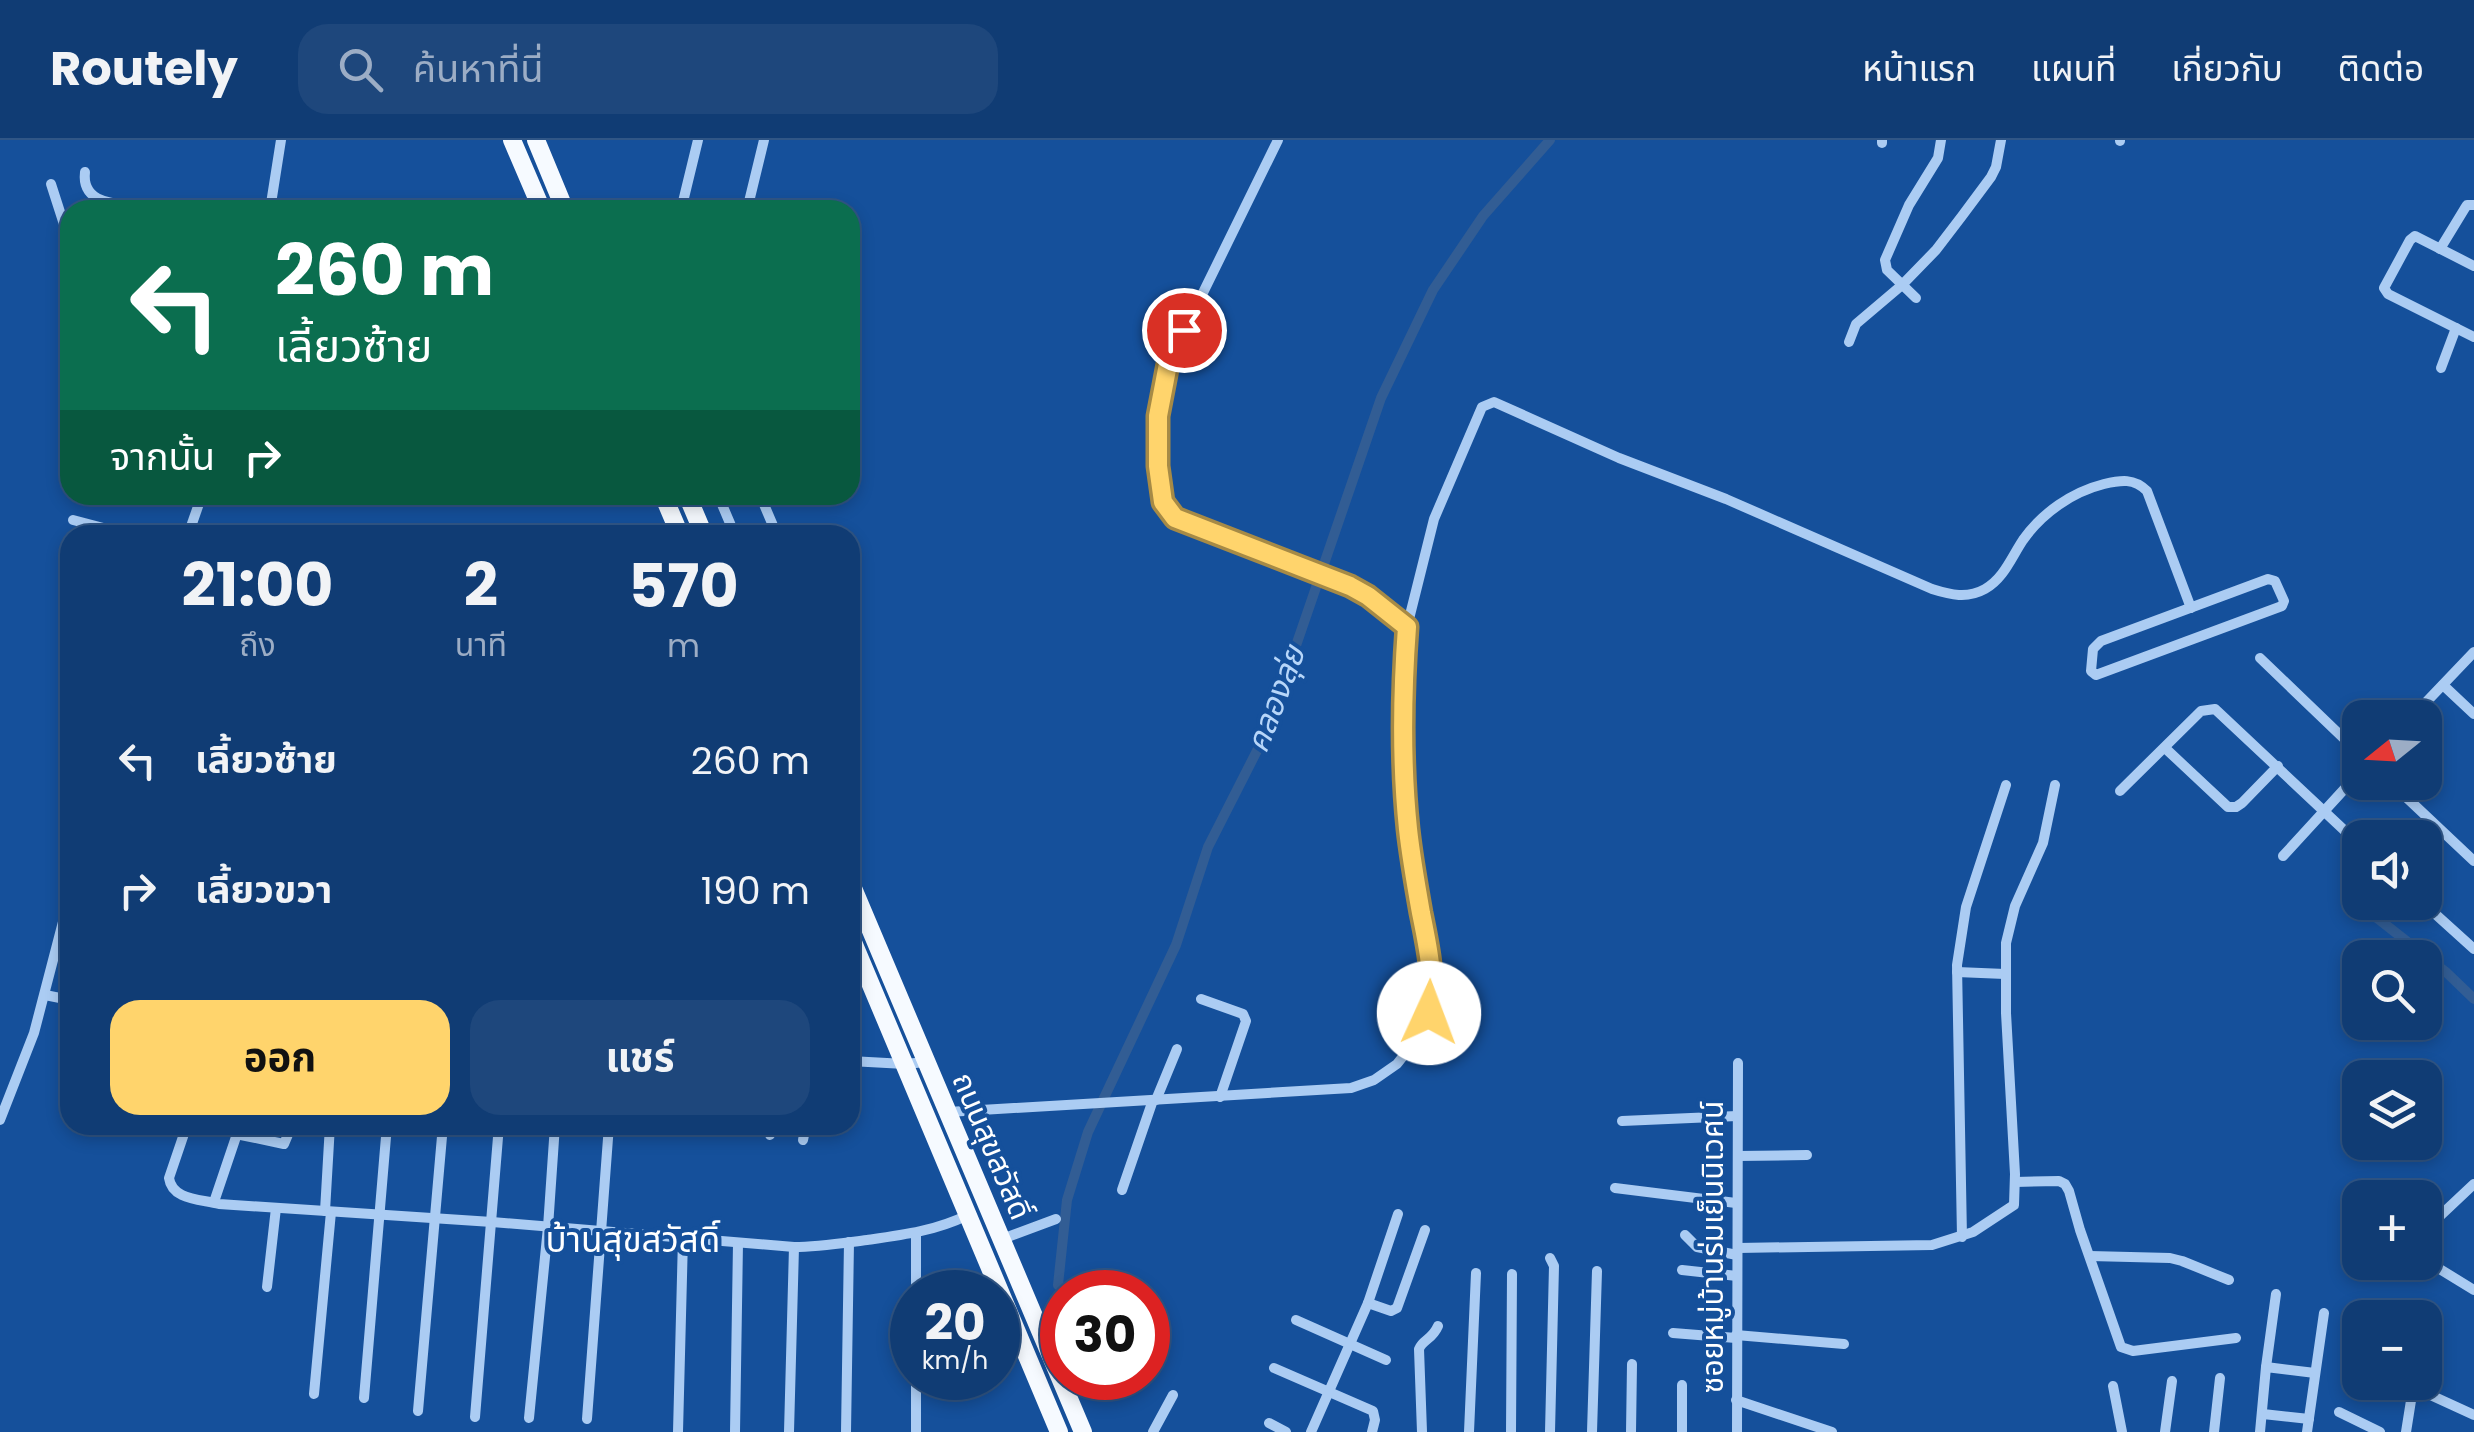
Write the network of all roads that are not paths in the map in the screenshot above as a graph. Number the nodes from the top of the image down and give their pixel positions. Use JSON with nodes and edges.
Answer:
{"nodes":[{"id":1,"x":281,"y":140,"type":"edge"},
{"id":2,"x":536,"y":140,"type":"edge"},
{"id":3,"x":698,"y":140,"type":"edge"},
{"id":4,"x":764,"y":140,"type":"edge"},
{"id":5,"x":1278,"y":140,"type":"edge"},
{"id":6,"x":1940,"y":140,"type":"edge"},
{"id":7,"x":2000,"y":140,"type":"edge"},
{"id":8,"x":514,"y":141,"type":"edge"},
{"id":9,"x":84,"y":172,"type":"dead end"},
{"id":10,"x":51,"y":184,"type":"dead end"},
{"id":11,"x":100,"y":200,"type":"edge"},
{"id":12,"x":272,"y":200,"type":"edge"},
{"id":13,"x":538,"y":200,"type":"edge"},
{"id":14,"x":562,"y":200,"type":"edge"},
{"id":15,"x":683,"y":200,"type":"edge"},
{"id":16,"x":750,"y":200,"type":"edge"},
{"id":17,"x":2474,"y":205,"type":"edge"},
{"id":18,"x":60,"y":212,"type":"edge"},
{"id":19,"x":2440,"y":250,"type":"junction"},
{"id":20,"x":2474,"y":266,"type":"edge"},
{"id":21,"x":1902,"y":285,"type":"junction"},
{"id":22,"x":1916,"y":298,"type":"dead end"},
{"id":23,"x":2456,"y":328,"type":"junction"},
{"id":24,"x":2474,"y":337,"type":"edge"},
{"id":25,"x":1849,"y":342,"type":"dead end"},
{"id":26,"x":2441,"y":368,"type":"dead end"},
{"id":27,"x":73,"y":520,"type":"dead end"},
{"id":28,"x":92,"y":525,"type":"edge"},
{"id":29,"x":2190,"y":608,"type":"junction"},
{"id":30,"x":1407,"y":627,"type":"junction"},
{"id":31,"x":2474,"y":652,"type":"edge"},
{"id":32,"x":2260,"y":658,"type":"dead end"},
{"id":33,"x":2442,"y":685,"type":"junction"},
{"id":34,"x":2428,"y":700,"type":"edge"},
{"id":35,"x":2474,"y":714,"type":"edge"},
{"id":36,"x":2342,"y":737,"type":"edge"},
{"id":37,"x":2165,"y":748,"type":"junction"},
{"id":38,"x":2278,"y":766,"type":"junction"},
{"id":39,"x":2006,"y":785,"type":"dead end"},
{"id":40,"x":2055,"y":785,"type":"dead end"},
{"id":41,"x":2120,"y":792,"type":"dead end"},
{"id":42,"x":2342,"y":792,"type":"edge"},
{"id":43,"x":2409,"y":800,"type":"edge"},
{"id":44,"x":2324,"y":811,"type":"junction"},
{"id":45,"x":2342,"y":828,"type":"edge"},
{"id":46,"x":2284,"y":856,"type":"dead end"},
{"id":47,"x":2474,"y":861,"type":"edge"},
{"id":48,"x":860,"y":906,"type":"edge"},
{"id":49,"x":2442,"y":919,"type":"edge"},
{"id":50,"x":60,"y":935,"type":"edge"},
{"id":51,"x":2472,"y":944,"type":"edge"},
{"id":52,"x":860,"y":962,"type":"edge"},
{"id":53,"x":1957,"y":972,"type":"junction"},
{"id":54,"x":2006,"y":974,"type":"junction"},
{"id":55,"x":45,"y":994,"type":"junction"},
{"id":56,"x":60,"y":998,"type":"edge"},
{"id":57,"x":1201,"y":999,"type":"dead end"},
{"id":58,"x":1177,"y":1049,"type":"dead end"},
{"id":59,"x":860,"y":1062,"type":"edge"},
{"id":60,"x":926,"y":1062,"type":"junction"},
{"id":61,"x":1738,"y":1062,"type":"dead end"},
{"id":62,"x":906,"y":1064,"type":"junction"},
{"id":63,"x":1220,"y":1097,"type":"junction"},
{"id":64,"x":1154,"y":1100,"type":"junction"},
{"id":65,"x":948,"y":1112,"type":"junction"},
{"id":66,"x":1737,"y":1116,"type":"junction"},
{"id":67,"x":0,"y":1120,"type":"edge"},
{"id":68,"x":1622,"y":1121,"type":"dead end"},
{"id":69,"x":183,"y":1135,"type":"edge"},
{"id":70,"x":236,"y":1135,"type":"edge"},
{"id":71,"x":254,"y":1135,"type":"edge"},
{"id":72,"x":288,"y":1135,"type":"edge"},
{"id":73,"x":330,"y":1135,"type":"edge"},
{"id":74,"x":386,"y":1135,"type":"edge"},
{"id":75,"x":441,"y":1135,"type":"edge"},
{"id":76,"x":497,"y":1135,"type":"edge"},
{"id":77,"x":554,"y":1135,"type":"edge"},
{"id":78,"x":609,"y":1135,"type":"edge"},
{"id":79,"x":804,"y":1135,"type":"edge"},
{"id":80,"x":803,"y":1140,"type":"dead end"},
{"id":81,"x":1807,"y":1155,"type":"dead end"},
{"id":82,"x":1738,"y":1156,"type":"junction"},
{"id":83,"x":2015,"y":1182,"type":"junction"},
{"id":84,"x":2474,"y":1184,"type":"edge"},
{"id":85,"x":1614,"y":1188,"type":"dead end"},
{"id":86,"x":1122,"y":1190,"type":"dead end"},
{"id":87,"x":214,"y":1202,"type":"junction"},
{"id":88,"x":1736,"y":1203,"type":"junction"},
{"id":89,"x":276,"y":1208,"type":"junction"},
{"id":90,"x":328,"y":1211,"type":"junction"},
{"id":91,"x":381,"y":1214,"type":"junction"},
{"id":92,"x":1398,"y":1214,"type":"dead end"},
{"id":93,"x":2442,"y":1214,"type":"edge"},
{"id":94,"x":968,"y":1215,"type":"junction"},
{"id":95,"x":435,"y":1218,"type":"junction"},
{"id":96,"x":1056,"y":1219,"type":"dead end"},
{"id":97,"x":492,"y":1222,"type":"junction"},
{"id":98,"x":548,"y":1227,"type":"junction"},
{"id":99,"x":1425,"y":1230,"type":"dead end"},
{"id":100,"x":602,"y":1231,"type":"junction"},
{"id":101,"x":916,"y":1233,"type":"junction"},
{"id":102,"x":1685,"y":1234,"type":"dead end"},
{"id":103,"x":1962,"y":1237,"type":"junction"},
{"id":104,"x":683,"y":1238,"type":"junction"},
{"id":105,"x":1002,"y":1239,"type":"junction"},
{"id":106,"x":849,"y":1242,"type":"junction"},
{"id":107,"x":738,"y":1243,"type":"junction"},
{"id":108,"x":794,"y":1247,"type":"junction"},
{"id":109,"x":1737,"y":1251,"type":"junction"},
{"id":110,"x":2090,"y":1256,"type":"junction"},
{"id":111,"x":1550,"y":1258,"type":"dead end"},
{"id":112,"x":916,"y":1270,"type":"edge"},
{"id":113,"x":1682,"y":1270,"type":"dead end"},
{"id":114,"x":2442,"y":1270,"type":"edge"},
{"id":115,"x":1597,"y":1272,"type":"dead end"},
{"id":116,"x":1476,"y":1274,"type":"dead end"},
{"id":117,"x":1512,"y":1274,"type":"dead end"},
{"id":118,"x":1737,"y":1276,"type":"junction"},
{"id":119,"x":2228,"y":1280,"type":"dead end"},
{"id":120,"x":267,"y":1287,"type":"dead end"},
{"id":121,"x":2474,"y":1290,"type":"edge"},
{"id":122,"x":2276,"y":1294,"type":"dead end"},
{"id":123,"x":1368,"y":1303,"type":"junction"},
{"id":124,"x":2324,"y":1313,"type":"dead end"},
{"id":125,"x":1296,"y":1320,"type":"dead end"},
{"id":126,"x":1438,"y":1326,"type":"dead end"},
{"id":127,"x":1040,"y":1329,"type":"edge"},
{"id":128,"x":1673,"y":1333,"type":"dead end"},
{"id":129,"x":1736,"y":1336,"type":"junction"},
{"id":130,"x":2236,"y":1338,"type":"dead end"},
{"id":131,"x":1350,"y":1343,"type":"junction"},
{"id":132,"x":1844,"y":1344,"type":"dead end"},
{"id":133,"x":1386,"y":1360,"type":"dead end"},
{"id":134,"x":1632,"y":1364,"type":"dead end"},
{"id":135,"x":2266,"y":1367,"type":"junction"},
{"id":136,"x":1274,"y":1368,"type":"dead end"},
{"id":137,"x":2315,"y":1374,"type":"junction"},
{"id":138,"x":2220,"y":1378,"type":"dead end"},
{"id":139,"x":2172,"y":1381,"type":"dead end"},
{"id":140,"x":1682,"y":1386,"type":"dead end"},
{"id":141,"x":2112,"y":1386,"type":"dead end"},
{"id":142,"x":1329,"y":1392,"type":"junction"},
{"id":143,"x":314,"y":1394,"type":"dead end"},
{"id":144,"x":1172,"y":1395,"type":"dead end"},
{"id":145,"x":364,"y":1398,"type":"dead end"},
{"id":146,"x":916,"y":1400,"type":"edge"},
{"id":147,"x":1070,"y":1400,"type":"edge"},
{"id":148,"x":1736,"y":1400,"type":"junction"},
{"id":149,"x":2412,"y":1400,"type":"edge"},
{"id":150,"x":2442,"y":1400,"type":"edge"},
{"id":151,"x":418,"y":1411,"type":"dead end"},
{"id":152,"x":2338,"y":1412,"type":"dead end"},
{"id":153,"x":2263,"y":1414,"type":"junction"},
{"id":154,"x":2474,"y":1414,"type":"edge"},
{"id":155,"x":475,"y":1418,"type":"dead end"},
{"id":156,"x":529,"y":1418,"type":"dead end"},
{"id":157,"x":587,"y":1419,"type":"dead end"},
{"id":158,"x":1269,"y":1424,"type":"dead end"},
{"id":159,"x":2308,"y":1426,"type":"edge"},
{"id":160,"x":678,"y":1432,"type":"edge"},
{"id":161,"x":735,"y":1432,"type":"edge"},
{"id":162,"x":789,"y":1432,"type":"edge"},
{"id":163,"x":846,"y":1432,"type":"edge"},
{"id":164,"x":916,"y":1432,"type":"edge"},
{"id":165,"x":1059,"y":1432,"type":"edge"},
{"id":166,"x":1083,"y":1432,"type":"edge"},
{"id":167,"x":1153,"y":1432,"type":"edge"},
{"id":168,"x":1286,"y":1432,"type":"edge"},
{"id":169,"x":1311,"y":1432,"type":"edge"},
{"id":170,"x":1372,"y":1432,"type":"edge"},
{"id":171,"x":1422,"y":1432,"type":"edge"},
{"id":172,"x":1469,"y":1432,"type":"edge"},
{"id":173,"x":1511,"y":1432,"type":"edge"},
{"id":174,"x":1550,"y":1432,"type":"edge"},
{"id":175,"x":1592,"y":1432,"type":"edge"},
{"id":176,"x":1631,"y":1432,"type":"edge"},
{"id":177,"x":1682,"y":1432,"type":"edge"},
{"id":178,"x":1736,"y":1432,"type":"edge"},
{"id":179,"x":1832,"y":1432,"type":"edge"},
{"id":180,"x":2122,"y":1432,"type":"edge"},
{"id":181,"x":2166,"y":1432,"type":"edge"},
{"id":182,"x":2214,"y":1432,"type":"edge"},
{"id":183,"x":2260,"y":1432,"type":"edge"},
{"id":184,"x":2380,"y":1432,"type":"edge"},
{"id":185,"x":2406,"y":1432,"type":"edge"}],
"edges":[{"from":1,"to":12,"type":"street"},
{"from":2,"to":14,"type":"main road"},
{"from":3,"to":15,"type":"street"},
{"from":4,"to":16,"type":"street"},
{"from":5,"to":30,"type":"street"},
{"from":6,"to":21,"type":"street"},
{"from":7,"to":21,"type":"street"},
{"from":8,"to":13,"type":"main road"},
{"from":9,"to":11,"type":"street"},
{"from":10,"to":18,"type":"street"},
{"from":17,"to":19,"type":"street"},
{"from":19,"to":20,"type":"street"},
{"from":19,"to":23,"type":"street"},
{"from":21,"to":22,"type":"street"},
{"from":21,"to":25,"type":"street"},
{"from":23,"to":24,"type":"street"},
{"from":23,"to":26,"type":"street"},
{"from":27,"to":28,"type":"street"},
{"from":29,"to":29,"type":"street"},
{"from":29,"to":30,"type":"street"},
{"from":30,"to":63,"type":"street"},
{"from":31,"to":33,"type":"street"},
{"from":32,"to":36,"type":"street"},
{"from":33,"to":34,"type":"street"},
{"from":33,"to":35,"type":"street"},
{"from":37,"to":38,"type":"street"},
{"from":37,"to":38,"type":"street"},
{"from":37,"to":41,"type":"street"},
{"from":38,"to":44,"type":"street"},
{"from":39,"to":53,"type":"street"},
{"from":40,"to":54,"type":"street"},
{"from":42,"to":44,"type":"street"},
{"from":43,"to":47,"type":"street"},
{"from":44,"to":45,"type":"street"},
{"from":44,"to":46,"type":"street"},
{"from":48,"to":60,"type":"main road","name":"ถนนสุขสวัสดิ์"},
{"from":49,"to":51,"type":"street"},
{"from":50,"to":55,"type":"street"},
{"from":52,"to":62,"type":"main road","name":"ถนนสุขสวัสดิ์"},
{"from":53,"to":54,"type":"street"},
{"from":53,"to":103,"type":"street"},
{"from":54,"to":83,"type":"street"},
{"from":55,"to":56,"type":"street"},
{"from":55,"to":67,"type":"street"},
{"from":57,"to":63,"type":"street"},
{"from":58,"to":64,"type":"street"},
{"from":59,"to":62,"type":"street"},
{"from":60,"to":62,"type":"street"},
{"from":60,"to":65,"type":"main road","name":"ถนนสุขสวัสดิ์"},
{"from":61,"to":66,"type":"street","name":"ซอยหมู่บ้านร่มเย็นนิเวศน์"},
{"from":62,"to":94,"type":"main road","name":"ถนนสุขสวัสดิ์"},
{"from":63,"to":64,"type":"street"},
{"from":64,"to":65,"type":"street"},
{"from":64,"to":86,"type":"street"},
{"from":65,"to":105,"type":"main road","name":"ถนนสุขสวัสดิ์"},
{"from":66,"to":68,"type":"street"},
{"from":66,"to":82,"type":"street","name":"ซอยหมู่บ้านร่มเย็นนิเวศน์"},
{"from":69,"to":87,"type":"street"},
{"from":70,"to":87,"type":"street"},
{"from":71,"to":72,"type":"street"},
{"from":73,"to":90,"type":"street"},
{"from":74,"to":91,"type":"street"},
{"from":75,"to":95,"type":"street"},
{"from":76,"to":97,"type":"street"},
{"from":77,"to":98,"type":"street"},
{"from":78,"to":100,"type":"street"},
{"from":79,"to":80,"type":"street"},
{"from":81,"to":82,"type":"street"},
{"from":82,"to":88,"type":"street","name":"ซอยหมู่บ้านร่มเย็นนิเวศน์"},
{"from":83,"to":103,"type":"street"},
{"from":83,"to":110,"type":"street"},
{"from":84,"to":93,"type":"street"},
{"from":85,"to":88,"type":"street"},
{"from":87,"to":89,"type":"street"},
{"from":88,"to":109,"type":"street","name":"ซอยหมู่บ้านร่มเย็นนิเวศน์"},
{"from":89,"to":90,"type":"street"},
{"from":89,"to":120,"type":"street"},
{"from":90,"to":91,"type":"street"},
{"from":90,"to":143,"type":"street"},
{"from":91,"to":95,"type":"street"},
{"from":91,"to":145,"type":"street"},
{"from":92,"to":123,"type":"street"},
{"from":94,"to":101,"type":"street"},
{"from":94,"to":165,"type":"main road","name":"ถนนสุขสวัสดิ์"},
{"from":95,"to":97,"type":"street"},
{"from":95,"to":151,"type":"street"},
{"from":96,"to":105,"type":"street"},
{"from":97,"to":98,"type":"street"},
{"from":97,"to":155,"type":"street"},
{"from":98,"to":100,"type":"street"},
{"from":98,"to":156,"type":"street"},
{"from":99,"to":123,"type":"street"},
{"from":100,"to":104,"type":"street"},
{"from":100,"to":157,"type":"street"},
{"from":101,"to":106,"type":"street"},
{"from":101,"to":112,"type":"street"},
{"from":102,"to":109,"type":"street"},
{"from":103,"to":109,"type":"street"},
{"from":104,"to":107,"type":"street"},
{"from":104,"to":160,"type":"street"},
{"from":105,"to":127,"type":"main road","name":"ถนนสุขสวัสดิ์"},
{"from":106,"to":108,"type":"street"},
{"from":106,"to":163,"type":"street"},
{"from":107,"to":108,"type":"street"},
{"from":107,"to":161,"type":"street"},
{"from":108,"to":162,"type":"street"},
{"from":109,"to":118,"type":"street","name":"ซอยหมู่บ้านร่มเย็นนิเวศน์"},
{"from":110,"to":119,"type":"street"},
{"from":110,"to":130,"type":"street"},
{"from":111,"to":174,"type":"street"},
{"from":113,"to":118,"type":"street"},
{"from":114,"to":121,"type":"street"},
{"from":115,"to":175,"type":"street"},
{"from":116,"to":172,"type":"street"},
{"from":117,"to":173,"type":"street"},
{"from":118,"to":129,"type":"street","name":"ซอยหมู่บ้านร่มเย็นนิเวศน์"},
{"from":122,"to":135,"type":"street"},
{"from":123,"to":131,"type":"street"},
{"from":124,"to":137,"type":"street"},
{"from":125,"to":131,"type":"street"},
{"from":126,"to":171,"type":"street"},
{"from":128,"to":129,"type":"street"},
{"from":129,"to":132,"type":"street"},
{"from":129,"to":148,"type":"street","name":"ซอยหมู่บ้านร่มเย็นนิเวศน์"},
{"from":131,"to":133,"type":"street"},
{"from":131,"to":142,"type":"street"},
{"from":134,"to":176,"type":"street"},
{"from":135,"to":137,"type":"street"},
{"from":135,"to":153,"type":"street"},
{"from":136,"to":142,"type":"street"},
{"from":137,"to":159,"type":"street"},
{"from":138,"to":182,"type":"street"},
{"from":139,"to":181,"type":"street"},
{"from":140,"to":177,"type":"street"},
{"from":141,"to":180,"type":"street"},
{"from":142,"to":169,"type":"street"},
{"from":142,"to":170,"type":"street"},
{"from":144,"to":167,"type":"street"},
{"from":146,"to":164,"type":"street"},
{"from":147,"to":166,"type":"main road","name":"ถนนสุขสวัสดิ์"},
{"from":148,"to":178,"type":"street","name":"ซอยหมู่บ้านร่มเย็นนิเวศน์"},
{"from":148,"to":179,"type":"street"},
{"from":149,"to":185,"type":"street"},
{"from":150,"to":154,"type":"street"},
{"from":152,"to":184,"type":"street"},
{"from":153,"to":159,"type":"street"},
{"from":153,"to":183,"type":"street"},
{"from":158,"to":168,"type":"street"}]}
